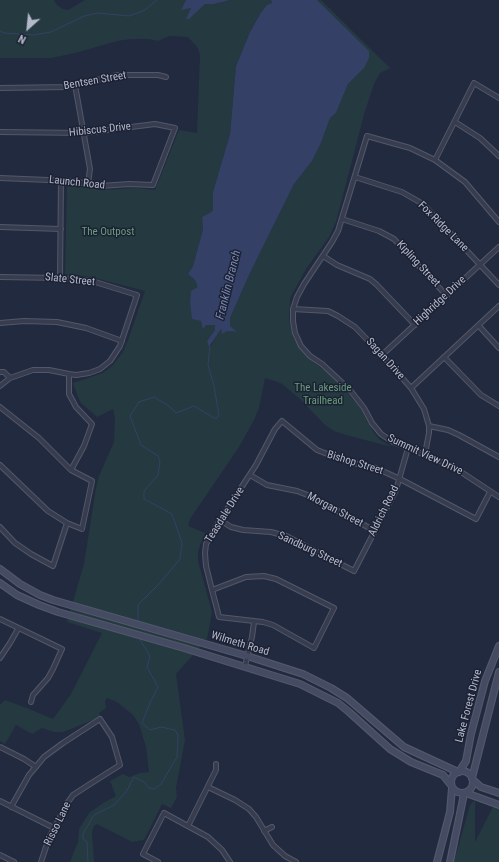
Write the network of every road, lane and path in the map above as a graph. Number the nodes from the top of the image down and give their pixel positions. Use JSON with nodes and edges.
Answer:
{"nodes":[{"id":1,"x":166,"y":77,"type":"dead end"},
{"id":2,"x":75,"y":85,"type":"junction"},
{"id":3,"x":0,"y":88,"type":"edge"},
{"id":4,"x":499,"y":98,"type":"edge"},
{"id":5,"x":455,"y":122,"type":"junction"},
{"id":6,"x":0,"y":132,"type":"edge"},
{"id":7,"x":84,"y":133,"type":"junction"},
{"id":8,"x":499,"y":156,"type":"edge"},
{"id":9,"x":435,"y":160,"type":"junction"},
{"id":10,"x":355,"y":177,"type":"junction"},
{"id":11,"x":0,"y":178,"type":"edge"},
{"id":12,"x":61,"y":180,"type":"junction"},
{"id":13,"x":88,"y":184,"type":"junction"},
{"id":14,"x":153,"y":185,"type":"joint"},
{"id":15,"x":342,"y":219,"type":"junction"},
{"id":16,"x":499,"y":222,"type":"edge"},
{"id":17,"x":0,"y":227,"type":"edge"},
{"id":18,"x":61,"y":229,"type":"junction"},
{"id":19,"x":499,"y":247,"type":"edge"},
{"id":20,"x":323,"y":256,"type":"junction"},
{"id":21,"x":480,"y":265,"type":"junction"},
{"id":22,"x":0,"y":277,"type":"edge"},
{"id":23,"x":60,"y":278,"type":"junction"},
{"id":24,"x":499,"y":285,"type":"edge"},
{"id":25,"x":446,"y":295,"type":"junction"},
{"id":26,"x":499,"y":306,"type":"edge"},
{"id":27,"x":293,"y":309,"type":"junction"},
{"id":28,"x":0,"y":323,"type":"edge"},
{"id":29,"x":415,"y":325,"type":"junction"},
{"id":30,"x":479,"y":326,"type":"junction"},
{"id":31,"x":122,"y":341,"type":"junction"},
{"id":32,"x":499,"y":348,"type":"edge"},
{"id":33,"x":382,"y":355,"type":"junction"},
{"id":34,"x":444,"y":357,"type":"junction"},
{"id":35,"x":0,"y":372,"type":"edge"},
{"id":36,"x":69,"y":374,"type":"junction"},
{"id":37,"x":10,"y":378,"type":"junction"},
{"id":38,"x":0,"y":386,"type":"edge"},
{"id":39,"x":411,"y":388,"type":"junction"},
{"id":40,"x":499,"y":406,"type":"edge"},
{"id":41,"x":0,"y":407,"type":"edge"},
{"id":42,"x":282,"y":421,"type":"joint"},
{"id":43,"x":429,"y":426,"type":"junction"},
{"id":44,"x":408,"y":448,"type":"junction"},
{"id":45,"x":425,"y":454,"type":"junction"},
{"id":46,"x":499,"y":457,"type":"edge"},
{"id":47,"x":0,"y":465,"type":"edge"},
{"id":48,"x":71,"y":470,"type":"junction"},
{"id":49,"x":250,"y":475,"type":"junction"},
{"id":50,"x":400,"y":479,"type":"junction"},
{"id":51,"x":490,"y":492,"type":"junction"},
{"id":52,"x":499,"y":497,"type":"edge"},
{"id":53,"x":220,"y":520,"type":"junction"},
{"id":54,"x":67,"y":524,"type":"junction"},
{"id":55,"x":0,"y":527,"type":"edge"},
{"id":56,"x":375,"y":531,"type":"junction"},
{"id":57,"x":0,"y":570,"type":"edge"},
{"id":58,"x":354,"y":571,"type":"joint"},
{"id":59,"x":0,"y":583,"type":"edge"},
{"id":60,"x":212,"y":590,"type":"junction"},
{"id":61,"x":0,"y":620,"type":"edge"},
{"id":62,"x":254,"y":622,"type":"junction"},
{"id":63,"x":18,"y":629,"type":"junction"},
{"id":64,"x":499,"y":646,"type":"edge"},
{"id":65,"x":247,"y":656,"type":"junction"},
{"id":66,"x":0,"y":658,"type":"edge"},
{"id":67,"x":245,"y":666,"type":"junction"},
{"id":68,"x":490,"y":667,"type":"junction"},
{"id":69,"x":499,"y":672,"type":"edge"},
{"id":70,"x":31,"y":702,"type":"dead end"},
{"id":71,"x":0,"y":747,"type":"edge"},
{"id":72,"x":216,"y":764,"type":"dead end"},
{"id":73,"x":36,"y":767,"type":"junction"},
{"id":74,"x":458,"y":772,"type":"junction"},
{"id":75,"x":472,"y":779,"type":"junction"},
{"id":76,"x":208,"y":786,"type":"junction"},
{"id":77,"x":452,"y":786,"type":"junction"},
{"id":78,"x":465,"y":793,"type":"junction"},
{"id":79,"x":499,"y":793,"type":"edge"},
{"id":80,"x":0,"y":801,"type":"edge"},
{"id":81,"x":499,"y":805,"type":"edge"},
{"id":82,"x":11,"y":807,"type":"junction"},
{"id":83,"x":188,"y":826,"type":"junction"},
{"id":84,"x":272,"y":827,"type":"dead end"},
{"id":85,"x":54,"y":828,"type":"junction"},
{"id":86,"x":264,"y":832,"type":"junction"},
{"id":87,"x":0,"y":855,"type":"edge"},
{"id":88,"x":293,"y":861,"type":"edge"},
{"id":89,"x":14,"y":862,"type":"edge"},
{"id":90,"x":41,"y":862,"type":"edge"},
{"id":91,"x":158,"y":862,"type":"edge"},
{"id":92,"x":230,"y":862,"type":"edge"},
{"id":93,"x":437,"y":862,"type":"edge"},
{"id":94,"x":450,"y":862,"type":"edge"}],
"edges":[{"from":1,"to":2,"type":"street","name":"Bentsen Street"},
{"from":2,"to":3,"type":"street","name":"Bentsen Street"},
{"from":2,"to":7,"type":"street"},
{"from":4,"to":5,"type":"street"},
{"from":5,"to":8,"type":"street"},
{"from":5,"to":9,"type":"street"},
{"from":6,"to":7,"type":"street","name":"Hibiscus Drive"},
{"from":7,"to":13,"type":"street"},
{"from":7,"to":14,"type":"street","name":"Hibiscus Drive"},
{"from":9,"to":10,"type":"street","name":"Summit View Drive"},
{"from":9,"to":16,"type":"street"},
{"from":10,"to":15,"type":"street","name":"Summit View Drive"},
{"from":10,"to":21,"type":"street","name":"Fox Ridge Lane"},
{"from":11,"to":12,"type":"street","name":"Launch Road"},
{"from":12,"to":13,"type":"street","name":"Launch Road"},
{"from":12,"to":18,"type":"street"},
{"from":13,"to":14,"type":"street","name":"Launch Road"},
{"from":15,"to":20,"type":"street","name":"Summit View Drive"},
{"from":15,"to":25,"type":"street","name":"Kipling Street"},
{"from":17,"to":18,"type":"street"},
{"from":18,"to":23,"type":"street"},
{"from":19,"to":21,"type":"street","name":"Highridge Drive"},
{"from":20,"to":27,"type":"street","name":"Summit View Drive"},
{"from":20,"to":29,"type":"street"},
{"from":21,"to":24,"type":"street","name":"Fox Ridge Lane"},
{"from":21,"to":25,"type":"street","name":"Highridge Drive"},
{"from":22,"to":23,"type":"street","name":"Slate Street"},
{"from":23,"to":31,"type":"street","name":"Slate Street"},
{"from":25,"to":29,"type":"street","name":"Highridge Drive"},
{"from":26,"to":30,"type":"street"},
{"from":27,"to":33,"type":"street","name":"Sagan Drive"},
{"from":27,"to":44,"type":"street","name":"Summit View Drive"},
{"from":28,"to":31,"type":"street"},
{"from":29,"to":33,"type":"street","name":"Highridge Drive"},
{"from":30,"to":32,"type":"street"},
{"from":30,"to":34,"type":"street"},
{"from":31,"to":36,"type":"street"},
{"from":33,"to":39,"type":"street","name":"Sagan Drive"},
{"from":34,"to":39,"type":"street"},
{"from":34,"to":40,"type":"street"},
{"from":35,"to":37,"type":"street"},
{"from":36,"to":37,"type":"street"},
{"from":36,"to":48,"type":"street"},
{"from":37,"to":38,"type":"street"},
{"from":39,"to":43,"type":"street","name":"Sagan Drive"},
{"from":41,"to":48,"type":"street"},
{"from":42,"to":49,"type":"street","name":"Teasdale Drive"},
{"from":42,"to":50,"type":"street","name":"Bishop Street"},
{"from":43,"to":45,"type":"street","name":"Sagan Drive"},
{"from":43,"to":46,"type":"street"},
{"from":44,"to":45,"type":"street","name":"Summit View Drive"},
{"from":44,"to":50,"type":"street","name":"Aldrich Road"},
{"from":45,"to":51,"type":"street","name":"Summit View Drive"},
{"from":47,"to":54,"type":"street"},
{"from":48,"to":54,"type":"street"},
{"from":49,"to":53,"type":"street","name":"Teasdale Drive"},
{"from":49,"to":56,"type":"street","name":"Morgan Street"},
{"from":50,"to":51,"type":"street","name":"Bishop Street"},
{"from":50,"to":56,"type":"street","name":"Aldrich Road"},
{"from":51,"to":52,"type":"street","name":"Summit View Drive"},
{"from":53,"to":58,"type":"street","name":"Sandburg Street"},
{"from":53,"to":60,"type":"street","name":"Teasdale Drive"},
{"from":54,"to":55,"type":"street"},
{"from":56,"to":58,"type":"street","name":"Aldrich Road"},
{"from":57,"to":65,"type":"street","name":"Wilmeth Road"},
{"from":59,"to":67,"type":"street","name":"Wilmeth Road"},
{"from":60,"to":62,"type":"street","name":"Teasdale Drive"},
{"from":60,"to":62,"type":"street"},
{"from":61,"to":63,"type":"street"},
{"from":62,"to":65,"type":"street"},
{"from":63,"to":66,"type":"street"},
{"from":63,"to":70,"type":"street"},
{"from":64,"to":68,"type":"street","name":"Lake Forest Drive"},
{"from":65,"to":67,"type":"street"},
{"from":65,"to":74,"type":"street","name":"Wilmeth Road"},
{"from":67,"to":77,"type":"street","name":"Wilmeth Road"},
{"from":68,"to":69,"type":"street"},
{"from":68,"to":74,"type":"street","name":"Lake Forest Drive"},
{"from":69,"to":75,"type":"street","name":"Lake Forest Drive"},
{"from":71,"to":73,"type":"street"},
{"from":72,"to":76,"type":"street"},
{"from":73,"to":82,"type":"street"},
{"from":73,"to":85,"type":"street","name":"Risso Lane"},
{"from":74,"to":75,"type":"street"},
{"from":74,"to":77,"type":"street"},
{"from":75,"to":78,"type":"street"},
{"from":75,"to":79,"type":"street"},
{"from":76,"to":83,"type":"street"},
{"from":76,"to":86,"type":"street"},
{"from":77,"to":78,"type":"street"},
{"from":77,"to":93,"type":"street"},
{"from":78,"to":81,"type":"street"},
{"from":78,"to":94,"type":"street"},
{"from":80,"to":82,"type":"street"},
{"from":82,"to":85,"type":"street"},
{"from":83,"to":91,"type":"street"},
{"from":83,"to":92,"type":"street"},
{"from":84,"to":86,"type":"street"},
{"from":85,"to":90,"type":"street","name":"Risso Lane"},
{"from":86,"to":88,"type":"street"},
{"from":87,"to":89,"type":"street"}]}
